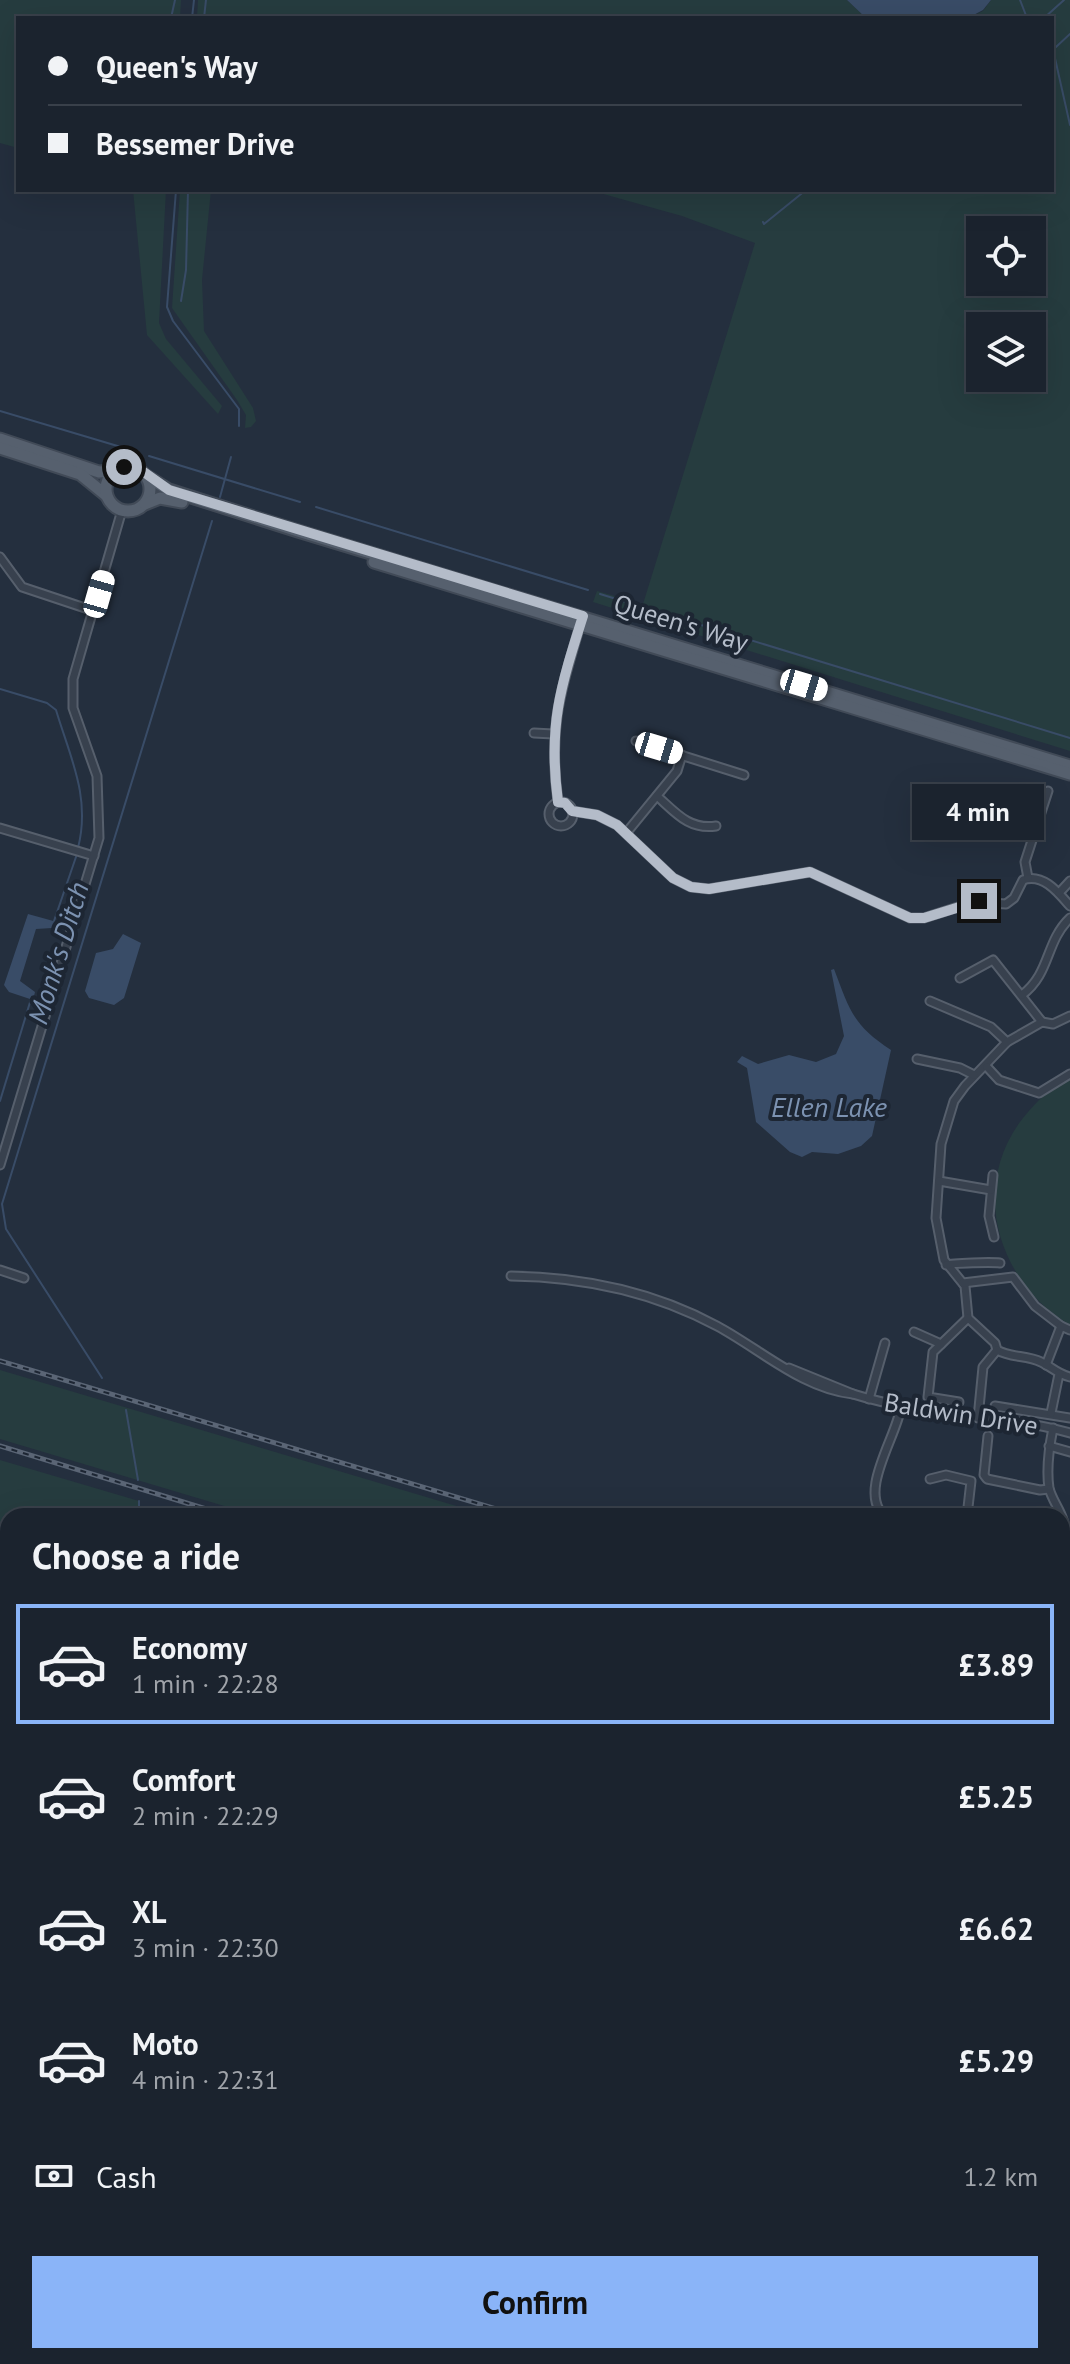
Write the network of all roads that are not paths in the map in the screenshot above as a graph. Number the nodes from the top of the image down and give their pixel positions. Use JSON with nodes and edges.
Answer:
{"nodes":[{"id":1,"x":0,"y":439,"type":"edge"},
{"id":2,"x":0,"y":448,"type":"edge"},
{"id":3,"x":114,"y":471,"type":"junction"},
{"id":4,"x":145,"y":475,"type":"junction"},
{"id":5,"x":107,"y":496,"type":"junction"},
{"id":6,"x":145,"y":504,"type":"junction"},
{"id":7,"x":122,"y":510,"type":"junction"},
{"id":8,"x":0,"y":557,"type":"edge"},
{"id":9,"x":9,"y":573,"type":"junction"},
{"id":10,"x":0,"y":578,"type":"edge"},
{"id":11,"x":94,"y":611,"type":"junction"},
{"id":12,"x":582,"y":620,"type":"junction"},
{"id":13,"x":534,"y":733,"type":"dead end"},
{"id":14,"x":553,"y":734,"type":"junction"},
{"id":15,"x":636,"y":741,"type":"dead end"},
{"id":16,"x":682,"y":755,"type":"junction"},
{"id":17,"x":1070,"y":766,"type":"edge"},
{"id":18,"x":1070,"y":774,"type":"edge"},
{"id":19,"x":744,"y":775,"type":"dead end"},
{"id":20,"x":1048,"y":791,"type":"dead end"},
{"id":21,"x":657,"y":796,"type":"junction"},
{"id":22,"x":558,"y":802,"type":"junction"},
{"id":23,"x":572,"y":811,"type":"junction"},
{"id":24,"x":716,"y":826,"type":"dead end"},
{"id":25,"x":0,"y":828,"type":"edge"},
{"id":26,"x":627,"y":832,"type":"junction"},
{"id":27,"x":94,"y":856,"type":"junction"},
{"id":28,"x":1028,"y":878,"type":"junction"},
{"id":29,"x":1070,"y":881,"type":"edge"},
{"id":30,"x":1059,"y":893,"type":"junction"},
{"id":31,"x":1070,"y":906,"type":"edge"},
{"id":32,"x":1070,"y":918,"type":"edge"},
{"id":33,"x":960,"y":978,"type":"dead end"},
{"id":34,"x":1022,"y":995,"type":"junction"},
{"id":35,"x":930,"y":1001,"type":"dead end"},
{"id":36,"x":1070,"y":1016,"type":"edge"},
{"id":37,"x":1042,"y":1022,"type":"junction"},
{"id":38,"x":1007,"y":1042,"type":"junction"},
{"id":39,"x":917,"y":1059,"type":"dead end"},
{"id":40,"x":987,"y":1067,"type":"junction"},
{"id":41,"x":1070,"y":1074,"type":"edge"},
{"id":42,"x":974,"y":1075,"type":"junction"},
{"id":43,"x":0,"y":1165,"type":"edge"},
{"id":44,"x":993,"y":1175,"type":"dead end"},
{"id":45,"x":939,"y":1181,"type":"junction"},
{"id":46,"x":991,"y":1190,"type":"junction"},
{"id":47,"x":994,"y":1237,"type":"dead end"},
{"id":48,"x":1000,"y":1263,"type":"dead end"},
{"id":49,"x":946,"y":1265,"type":"junction"},
{"id":50,"x":0,"y":1270,"type":"edge"},
{"id":51,"x":511,"y":1276,"type":"dead end"},
{"id":52,"x":24,"y":1278,"type":"dead end"},
{"id":53,"x":963,"y":1283,"type":"junction"},
{"id":54,"x":968,"y":1318,"type":"junction"},
{"id":55,"x":1061,"y":1326,"type":"junction"},
{"id":56,"x":1070,"y":1330,"type":"edge"},
{"id":57,"x":914,"y":1332,"type":"dead end"},
{"id":58,"x":885,"y":1343,"type":"dead end"},
{"id":59,"x":941,"y":1344,"type":"junction"},
{"id":60,"x":997,"y":1350,"type":"junction"},
{"id":61,"x":1046,"y":1365,"type":"junction"},
{"id":62,"x":1059,"y":1374,"type":"junction"},
{"id":63,"x":1070,"y":1377,"type":"edge"},
{"id":64,"x":869,"y":1399,"type":"junction"},
{"id":65,"x":959,"y":1402,"type":"dead end"},
{"id":66,"x":995,"y":1406,"type":"dead end"},
{"id":67,"x":901,"y":1407,"type":"junction"},
{"id":68,"x":1051,"y":1413,"type":"junction"},
{"id":69,"x":978,"y":1418,"type":"junction"},
{"id":70,"x":1070,"y":1418,"type":"edge"},
{"id":71,"x":1053,"y":1428,"type":"junction"},
{"id":72,"x":1070,"y":1433,"type":"edge"},
{"id":73,"x":988,"y":1436,"type":"dead end"},
{"id":74,"x":1049,"y":1446,"type":"junction"},
{"id":75,"x":1070,"y":1452,"type":"edge"},
{"id":76,"x":930,"y":1479,"type":"dead end"},
{"id":77,"x":1049,"y":1489,"type":"junction"},
{"id":78,"x":877,"y":1508,"type":"edge"},
{"id":79,"x":968,"y":1508,"type":"edge"},
{"id":80,"x":1058,"y":1508,"type":"edge"}],
"edges":[{"from":1,"to":3,"type":"main road","name":"Queen's Way"},
{"from":2,"to":5,"type":"main road"},
{"from":3,"to":4,"type":"main road","name":"Queen's Way"},
{"from":3,"to":5,"type":"main road"},
{"from":4,"to":6,"type":"main road"},
{"from":4,"to":12,"type":"main road","name":"Queen's Way"},
{"from":5,"to":7,"type":"main road"},
{"from":6,"to":7,"type":"main road","name":"Queen's Way"},
{"from":6,"to":12,"type":"main road","name":"Queen's Way"},
{"from":7,"to":11,"type":"street"},
{"from":8,"to":9,"type":"street"},
{"from":9,"to":10,"type":"street"},
{"from":9,"to":11,"type":"street"},
{"from":11,"to":27,"type":"street"},
{"from":12,"to":14,"type":"street"},
{"from":12,"to":17,"type":"main road","name":"Queen's Way"},
{"from":12,"to":18,"type":"main road","name":"Queen's Way"},
{"from":13,"to":14,"type":"street"},
{"from":14,"to":22,"type":"street"},
{"from":15,"to":16,"type":"street"},
{"from":16,"to":19,"type":"street"},
{"from":16,"to":21,"type":"street"},
{"from":20,"to":28,"type":"street"},
{"from":21,"to":24,"type":"street"},
{"from":21,"to":26,"type":"street"},
{"from":22,"to":23,"type":"street"},
{"from":22,"to":23,"type":"street"},
{"from":23,"to":26,"type":"street"},
{"from":25,"to":27,"type":"street"},
{"from":26,"to":28,"type":"street"},
{"from":27,"to":43,"type":"street"},
{"from":28,"to":30,"type":"street"},
{"from":29,"to":30,"type":"street"},
{"from":30,"to":31,"type":"street"},
{"from":32,"to":34,"type":"street"},
{"from":33,"to":34,"type":"street"},
{"from":34,"to":37,"type":"street"},
{"from":35,"to":38,"type":"street"},
{"from":36,"to":37,"type":"street"},
{"from":37,"to":38,"type":"street"},
{"from":38,"to":40,"type":"street"},
{"from":39,"to":42,"type":"street"},
{"from":40,"to":41,"type":"street"},
{"from":40,"to":42,"type":"street"},
{"from":42,"to":45,"type":"street"},
{"from":44,"to":46,"type":"street"},
{"from":45,"to":46,"type":"street"},
{"from":45,"to":49,"type":"street"},
{"from":46,"to":47,"type":"street"},
{"from":48,"to":49,"type":"street"},
{"from":49,"to":53,"type":"street"},
{"from":50,"to":52,"type":"street"},
{"from":51,"to":64,"type":"street","name":"Baldwin Drive"},
{"from":53,"to":54,"type":"street"},
{"from":53,"to":55,"type":"street"},
{"from":54,"to":59,"type":"street"},
{"from":54,"to":60,"type":"street"},
{"from":55,"to":56,"type":"street"},
{"from":55,"to":61,"type":"street"},
{"from":57,"to":59,"type":"street"},
{"from":58,"to":64,"type":"street"},
{"from":59,"to":65,"type":"street"},
{"from":60,"to":61,"type":"street"},
{"from":60,"to":69,"type":"street"},
{"from":61,"to":62,"type":"street"},
{"from":62,"to":63,"type":"street"},
{"from":62,"to":68,"type":"street"},
{"from":64,"to":67,"type":"street","name":"Baldwin Drive"},
{"from":66,"to":68,"type":"street"},
{"from":67,"to":69,"type":"street","name":"Baldwin Drive"},
{"from":67,"to":78,"type":"street"},
{"from":68,"to":70,"type":"street"},
{"from":69,"to":71,"type":"street","name":"Baldwin Drive"},
{"from":71,"to":72,"type":"street","name":"Baldwin Drive"},
{"from":71,"to":74,"type":"street"},
{"from":73,"to":77,"type":"street"},
{"from":74,"to":75,"type":"street"},
{"from":74,"to":77,"type":"street"},
{"from":76,"to":79,"type":"street"},
{"from":77,"to":80,"type":"street"}]}
